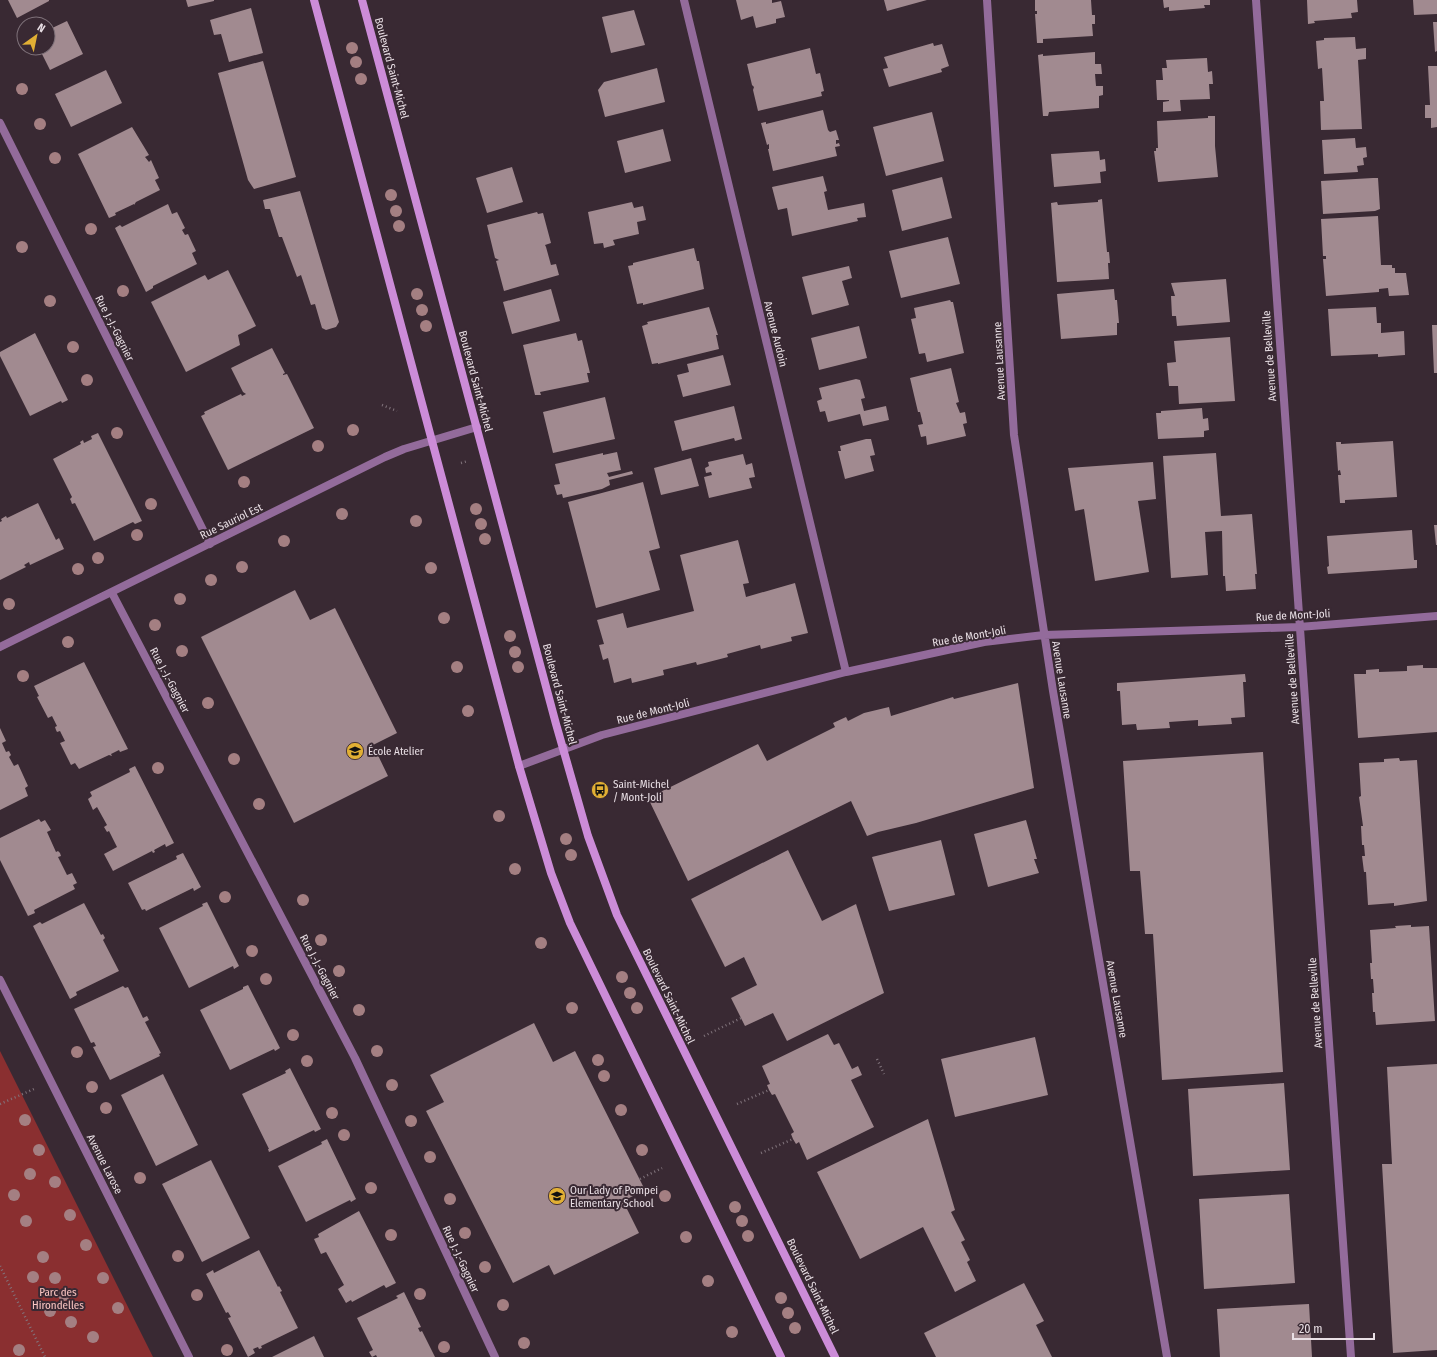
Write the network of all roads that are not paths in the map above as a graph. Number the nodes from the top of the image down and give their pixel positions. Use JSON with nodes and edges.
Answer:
{"nodes":[{"id":1,"x":314,"y":0,"type":"edge"},
{"id":2,"x":362,"y":0,"type":"edge"},
{"id":3,"x":684,"y":0,"type":"edge"},
{"id":4,"x":987,"y":0,"type":"edge"},
{"id":5,"x":1256,"y":0,"type":"edge"},
{"id":6,"x":0,"y":122,"type":"edge"},
{"id":7,"x":477,"y":427,"type":"junction"},
{"id":8,"x":432,"y":441,"type":"junction"},
{"id":9,"x":210,"y":544,"type":"junction"},
{"id":10,"x":112,"y":593,"type":"junction"},
{"id":11,"x":1437,"y":616,"type":"edge"},
{"id":12,"x":1299,"y":627,"type":"junction"},
{"id":13,"x":1044,"y":635,"type":"junction"},
{"id":14,"x":0,"y":647,"type":"edge"},
{"id":15,"x":846,"y":672,"type":"junction"},
{"id":16,"x":563,"y":749,"type":"junction"},
{"id":17,"x":519,"y":766,"type":"junction"},
{"id":18,"x":0,"y":980,"type":"edge"},
{"id":19,"x":189,"y":1357,"type":"edge"},
{"id":20,"x":496,"y":1357,"type":"edge"},
{"id":21,"x":781,"y":1357,"type":"edge"},
{"id":22,"x":835,"y":1357,"type":"edge"},
{"id":23,"x":1167,"y":1357,"type":"edge"},
{"id":24,"x":1351,"y":1357,"type":"edge"}],
"edges":[{"from":1,"to":8,"type":"main road"},
{"from":2,"to":7,"type":"main road","name":"Boulevard Saint-Michel"},
{"from":3,"to":15,"type":"street","name":"Avenue Audoin"},
{"from":4,"to":13,"type":"street","name":"Avenue Lausanne"},
{"from":5,"to":12,"type":"street","name":"Avenue de Belleville"},
{"from":6,"to":9,"type":"street","name":"Rue J.-J.-Gagnier"},
{"from":7,"to":8,"type":"street","name":"Rue Sauriol Est"},
{"from":7,"to":16,"type":"main road","name":"Boulevard Saint-Michel"},
{"from":8,"to":9,"type":"street","name":"Rue Sauriol Est"},
{"from":8,"to":17,"type":"main road"},
{"from":9,"to":10,"type":"street","name":"Rue Sauriol Est"},
{"from":10,"to":14,"type":"street","name":"Rue Sauriol Est"},
{"from":10,"to":20,"type":"street","name":"Rue J.-J.-Gagnier"},
{"from":11,"to":12,"type":"street","name":"Rue de Mont-Joli"},
{"from":12,"to":13,"type":"street","name":"Rue de Mont-Joli"},
{"from":12,"to":24,"type":"street","name":"Avenue de Belleville"},
{"from":13,"to":15,"type":"street","name":"Rue de Mont-Joli"},
{"from":13,"to":23,"type":"street","name":"Avenue Lausanne"},
{"from":15,"to":16,"type":"street","name":"Rue de Mont-Joli"},
{"from":16,"to":17,"type":"street","name":"Rue de Mont-Joli"},
{"from":16,"to":22,"type":"main road","name":"Boulevard Saint-Michel"},
{"from":17,"to":21,"type":"main road"},
{"from":18,"to":19,"type":"street","name":"Avenue Larose"}]}
